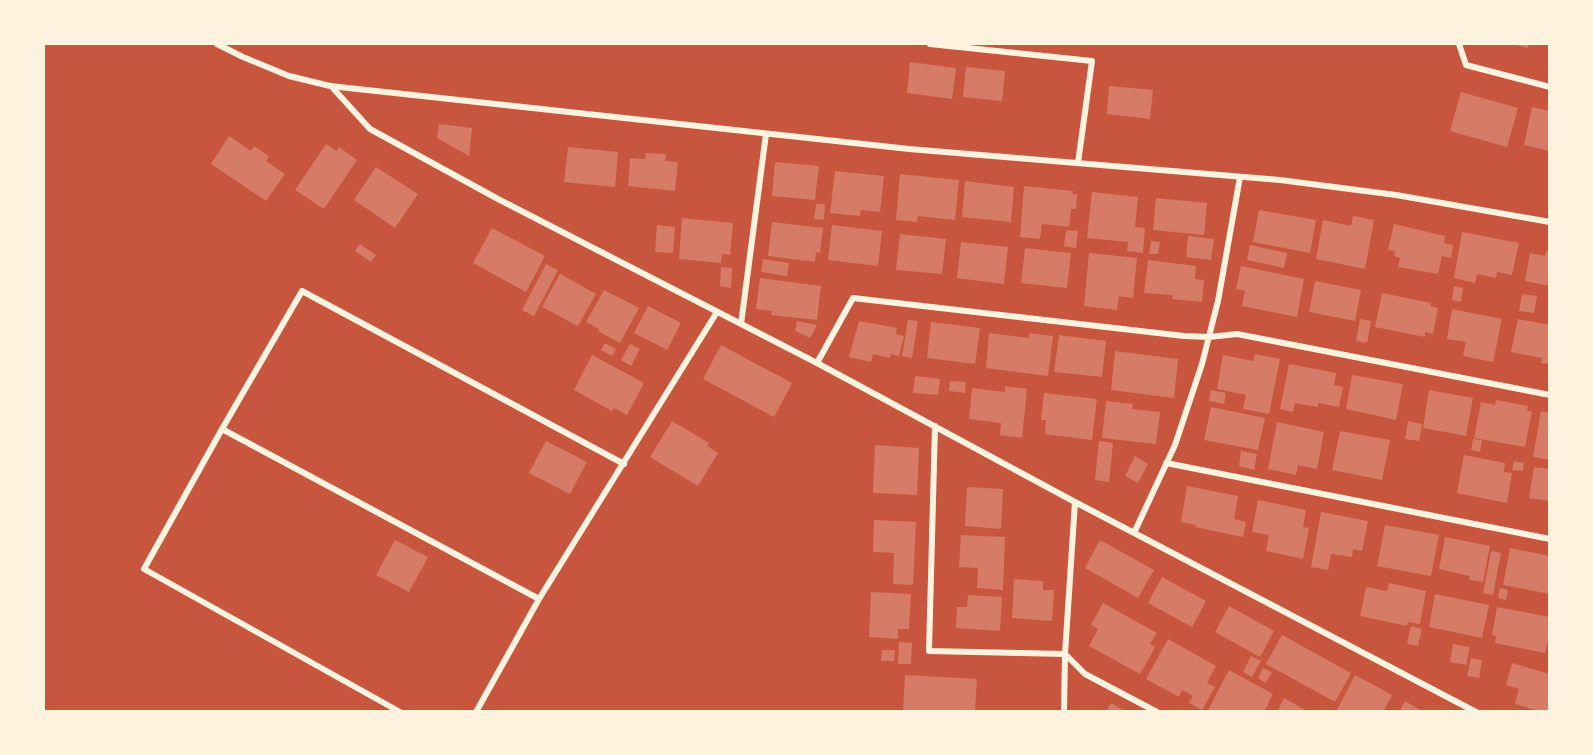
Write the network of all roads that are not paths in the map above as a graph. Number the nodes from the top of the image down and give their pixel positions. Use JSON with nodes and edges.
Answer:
{"nodes":[{"id":1,"x":217,"y":44,"type":"edge"},
{"id":2,"x":930,"y":44,"type":"edge"},
{"id":3,"x":1459,"y":44,"type":"edge"},
{"id":4,"x":330,"y":86,"type":"junction"},
{"id":5,"x":1550,"y":87,"type":"edge"},
{"id":6,"x":766,"y":134,"type":"junction"},
{"id":7,"x":1078,"y":164,"type":"junction"},
{"id":8,"x":1240,"y":177,"type":"junction"},
{"id":9,"x":1550,"y":222,"type":"edge"},
{"id":10,"x":717,"y":312,"type":"junction"},
{"id":11,"x":741,"y":324,"type":"junction"},
{"id":12,"x":1209,"y":337,"type":"junction"},
{"id":13,"x":817,"y":363,"type":"junction"},
{"id":14,"x":1550,"y":395,"type":"edge"},
{"id":15,"x":935,"y":426,"type":"junction"},
{"id":16,"x":222,"y":429,"type":"junction"},
{"id":17,"x":1166,"y":463,"type":"junction"},
{"id":18,"x":624,"y":464,"type":"junction"},
{"id":19,"x":1075,"y":502,"type":"junction"},
{"id":20,"x":1134,"y":533,"type":"junction"},
{"id":21,"x":1550,"y":539,"type":"edge"},
{"id":22,"x":539,"y":599,"type":"junction"},
{"id":23,"x":1065,"y":654,"type":"junction"},
{"id":24,"x":400,"y":711,"type":"edge"},
{"id":25,"x":476,"y":711,"type":"edge"},
{"id":26,"x":1064,"y":711,"type":"edge"},
{"id":27,"x":1157,"y":711,"type":"edge"},
{"id":28,"x":1476,"y":711,"type":"edge"}],
"edges":[{"from":1,"to":4,"type":"street"},
{"from":2,"to":7,"type":"street"},
{"from":3,"to":5,"type":"street"},
{"from":4,"to":6,"type":"street"},
{"from":4,"to":10,"type":"street"},
{"from":6,"to":7,"type":"street"},
{"from":6,"to":11,"type":"street"},
{"from":7,"to":8,"type":"street"},
{"from":8,"to":9,"type":"street"},
{"from":8,"to":12,"type":"street"},
{"from":10,"to":11,"type":"street"},
{"from":10,"to":18,"type":"street"},
{"from":11,"to":13,"type":"street"},
{"from":12,"to":13,"type":"street"},
{"from":12,"to":14,"type":"street"},
{"from":12,"to":17,"type":"street"},
{"from":13,"to":15,"type":"street"},
{"from":15,"to":19,"type":"street"},
{"from":15,"to":23,"type":"street"},
{"from":16,"to":18,"type":"street"},
{"from":16,"to":22,"type":"street"},
{"from":16,"to":24,"type":"street"},
{"from":17,"to":20,"type":"street"},
{"from":17,"to":21,"type":"street"},
{"from":18,"to":22,"type":"street"},
{"from":19,"to":20,"type":"street"},
{"from":19,"to":23,"type":"street"},
{"from":20,"to":28,"type":"street"},
{"from":22,"to":25,"type":"street"},
{"from":23,"to":26,"type":"street"},
{"from":23,"to":27,"type":"street"}]}
